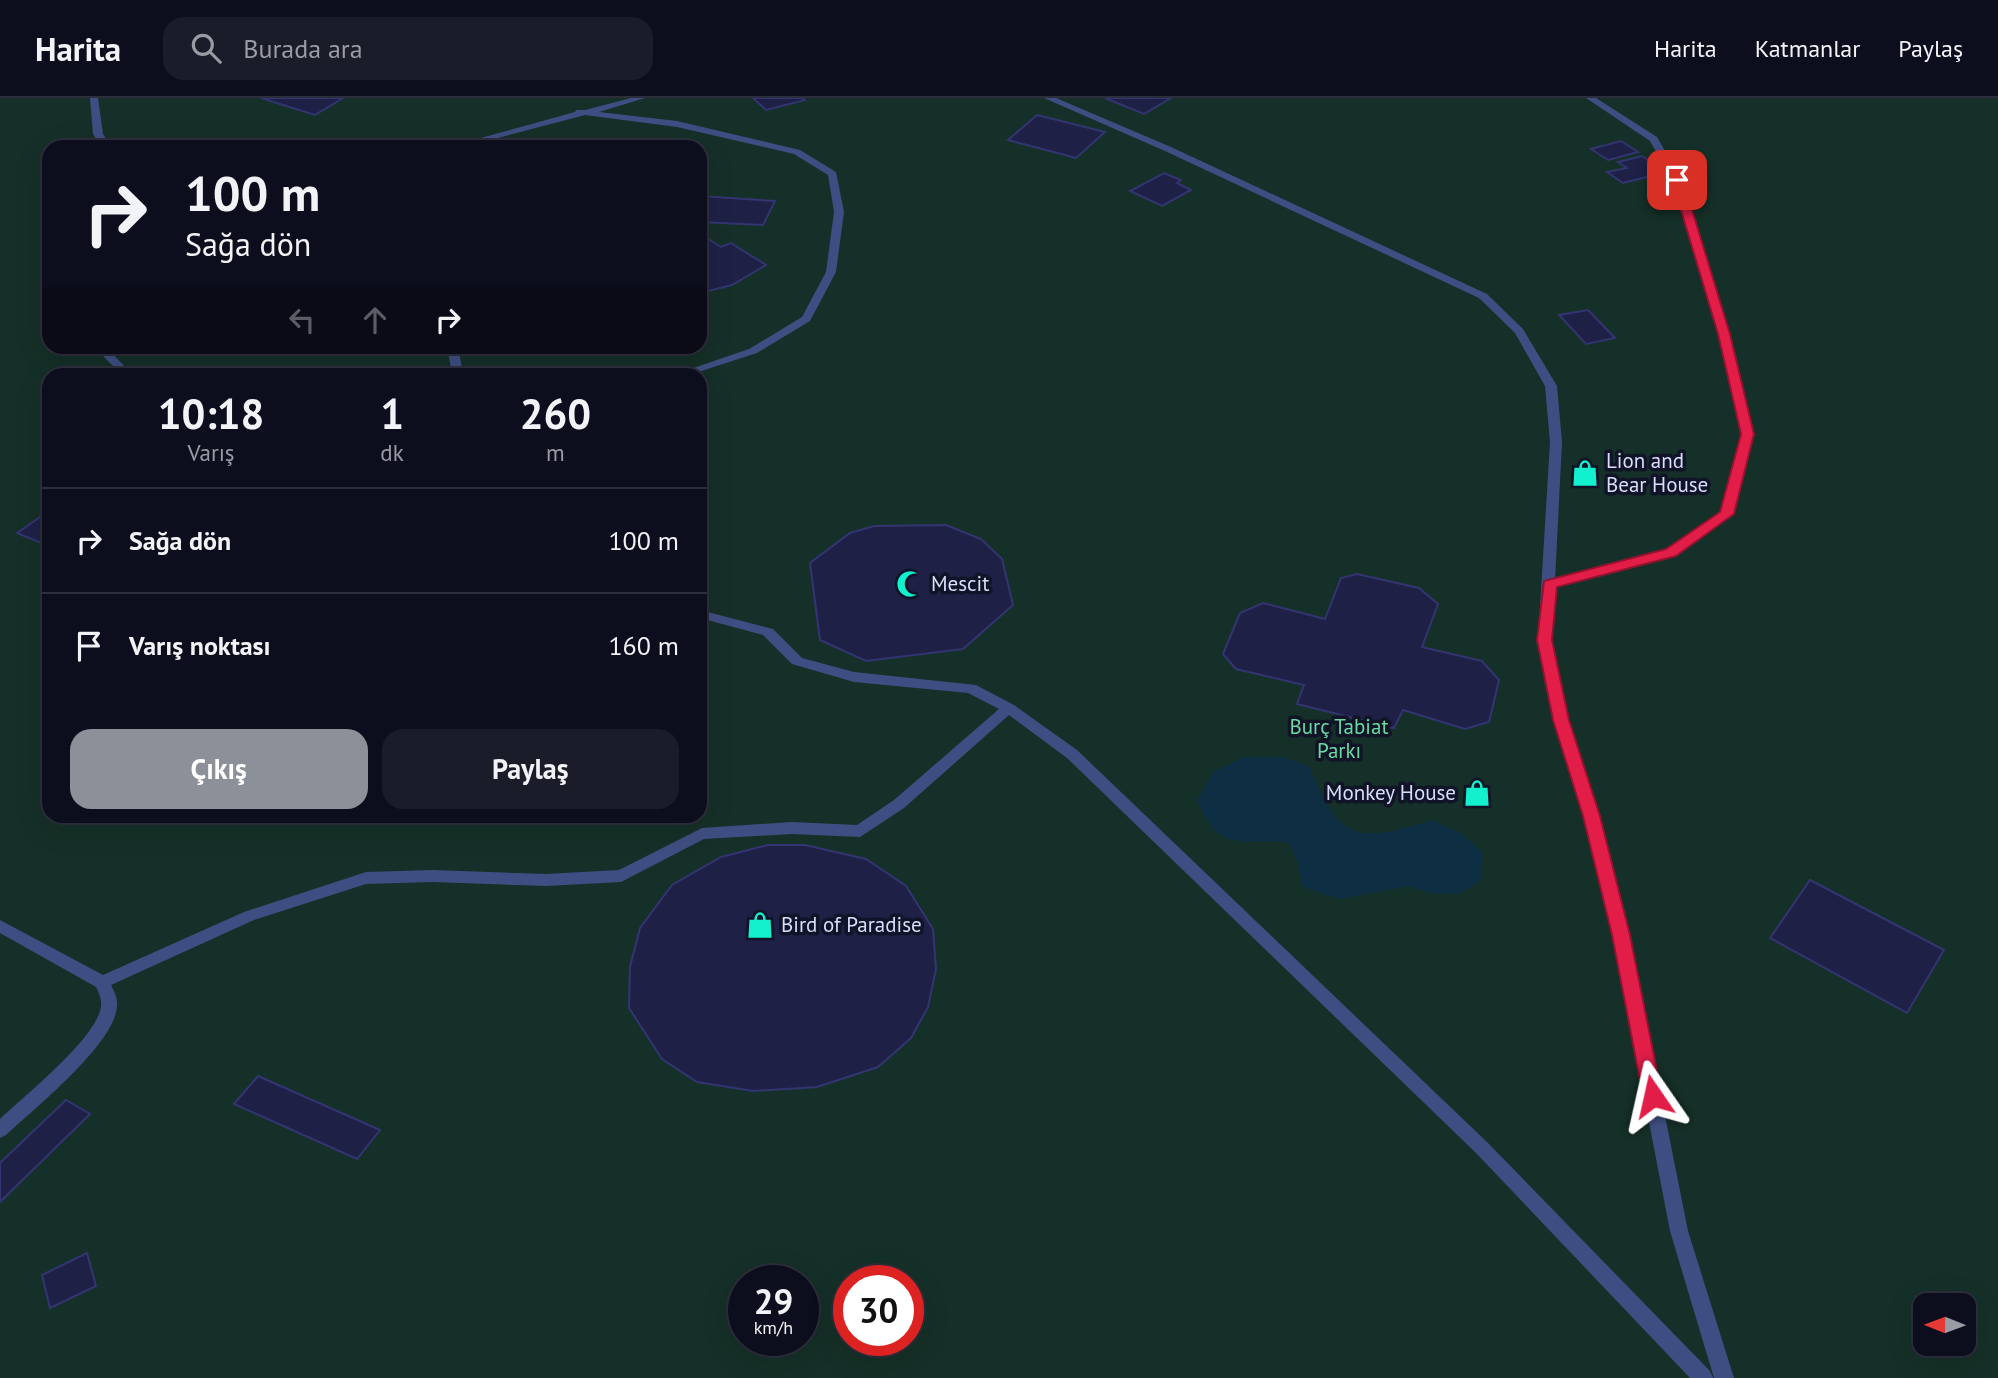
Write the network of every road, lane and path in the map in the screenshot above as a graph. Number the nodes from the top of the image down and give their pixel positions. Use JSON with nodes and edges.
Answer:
{"nodes":[{"id":1,"x":94,"y":98,"type":"edge"},
{"id":2,"x":640,"y":98,"type":"edge"},
{"id":3,"x":1048,"y":98,"type":"edge"},
{"id":4,"x":1590,"y":98,"type":"edge"},
{"id":5,"x":579,"y":113,"type":"junction"},
{"id":6,"x":504,"y":133,"type":"junction"},
{"id":7,"x":102,"y":140,"type":"edge"},
{"id":8,"x":478,"y":140,"type":"edge"},
{"id":9,"x":503,"y":140,"type":"edge"},
{"id":10,"x":106,"y":354,"type":"edge"},
{"id":11,"x":121,"y":368,"type":"edge"},
{"id":12,"x":701,"y":368,"type":"edge"},
{"id":13,"x":1550,"y":584,"type":"junction"},
{"id":14,"x":707,"y":616,"type":"edge"},
{"id":15,"x":1009,"y":708,"type":"junction"},
{"id":16,"x":0,"y":926,"type":"edge"},
{"id":17,"x":102,"y":982,"type":"junction"},
{"id":18,"x":0,"y":1130,"type":"edge"},
{"id":19,"x":1703,"y":1378,"type":"edge"},
{"id":20,"x":1724,"y":1378,"type":"edge"}],
"edges":[{"from":1,"to":7,"type":"street"},
{"from":2,"to":5,"type":"street"},
{"from":3,"to":13,"type":"street"},
{"from":4,"to":13,"type":"street"},
{"from":5,"to":6,"type":"street"},
{"from":5,"to":12,"type":"street"},
{"from":6,"to":8,"type":"street"},
{"from":6,"to":9,"type":"street"},
{"from":10,"to":11,"type":"street"},
{"from":13,"to":20,"type":"street"},
{"from":14,"to":15,"type":"street"},
{"from":15,"to":17,"type":"street"},
{"from":15,"to":19,"type":"street"},
{"from":16,"to":17,"type":"street"},
{"from":17,"to":18,"type":"street"}]}
